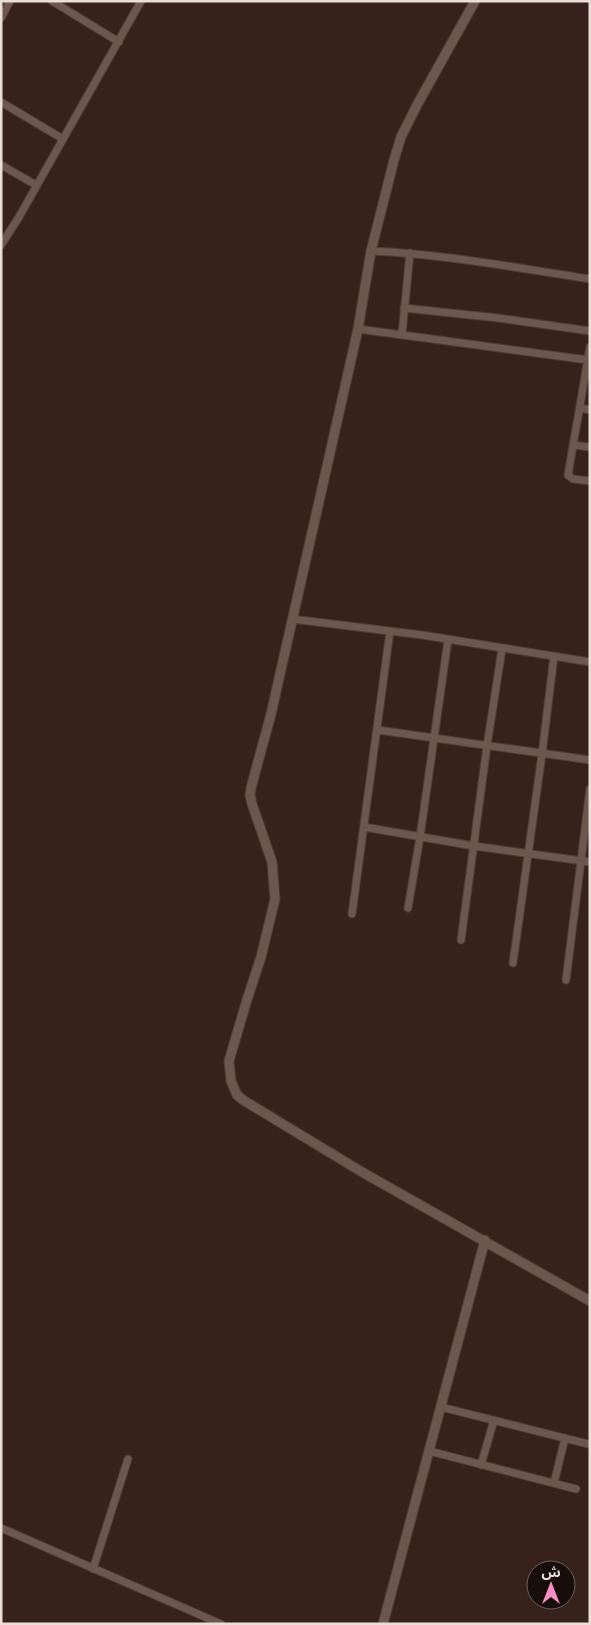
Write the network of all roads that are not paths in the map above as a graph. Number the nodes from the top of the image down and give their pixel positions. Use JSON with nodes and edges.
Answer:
{"nodes":[{"id":1,"x":52,"y":1,"type":"edge"},
{"id":2,"x":141,"y":1,"type":"edge"},
{"id":3,"x":475,"y":1,"type":"edge"},
{"id":4,"x":7,"y":3,"type":"edge"},
{"id":5,"x":1,"y":18,"type":"edge"},
{"id":6,"x":119,"y":42,"type":"junction"},
{"id":7,"x":1,"y":102,"type":"edge"},
{"id":8,"x":63,"y":140,"type":"junction"},
{"id":9,"x":1,"y":165,"type":"edge"},
{"id":10,"x":36,"y":185,"type":"junction"},
{"id":11,"x":4,"y":232,"type":"edge"},
{"id":12,"x":1,"y":245,"type":"edge"},
{"id":13,"x":371,"y":251,"type":"junction"},
{"id":14,"x":410,"y":253,"type":"junction"},
{"id":15,"x":590,"y":279,"type":"edge"},
{"id":16,"x":404,"y":308,"type":"junction"},
{"id":17,"x":358,"y":329,"type":"junction"},
{"id":18,"x":590,"y":332,"type":"edge"},
{"id":19,"x":402,"y":334,"type":"junction"},
{"id":20,"x":590,"y":347,"type":"edge"},
{"id":21,"x":588,"y":360,"type":"junction"},
{"id":22,"x":580,"y":408,"type":"junction"},
{"id":23,"x":590,"y":410,"type":"edge"},
{"id":24,"x":573,"y":445,"type":"junction"},
{"id":25,"x":590,"y":447,"type":"edge"},
{"id":26,"x":590,"y":481,"type":"edge"},
{"id":27,"x":292,"y":619,"type":"junction"},
{"id":28,"x":390,"y":631,"type":"junction"},
{"id":29,"x":448,"y":640,"type":"junction"},
{"id":30,"x":502,"y":649,"type":"junction"},
{"id":31,"x":554,"y":656,"type":"junction"},
{"id":32,"x":590,"y":662,"type":"edge"},
{"id":33,"x":378,"y":730,"type":"junction"},
{"id":34,"x":434,"y":739,"type":"junction"},
{"id":35,"x":487,"y":746,"type":"junction"},
{"id":36,"x":542,"y":754,"type":"junction"},
{"id":37,"x":590,"y":760,"type":"edge"},
{"id":38,"x":590,"y":789,"type":"edge"},
{"id":39,"x":364,"y":828,"type":"junction"},
{"id":40,"x":420,"y":837,"type":"junction"},
{"id":41,"x":474,"y":846,"type":"junction"},
{"id":42,"x":527,"y":853,"type":"junction"},
{"id":43,"x":580,"y":861,"type":"junction"},
{"id":44,"x":590,"y":862,"type":"edge"},
{"id":45,"x":408,"y":908,"type":"dead end"},
{"id":46,"x":352,"y":914,"type":"dead end"},
{"id":47,"x":461,"y":940,"type":"dead end"},
{"id":48,"x":513,"y":963,"type":"dead end"},
{"id":49,"x":566,"y":980,"type":"dead end"},
{"id":50,"x":485,"y":1240,"type":"junction"},
{"id":51,"x":590,"y":1301,"type":"edge"},
{"id":52,"x":441,"y":1407,"type":"junction"},
{"id":53,"x":494,"y":1420,"type":"junction"},
{"id":54,"x":565,"y":1438,"type":"junction"},
{"id":55,"x":588,"y":1444,"type":"dead end"},
{"id":56,"x":429,"y":1451,"type":"junction"},
{"id":57,"x":128,"y":1459,"type":"dead end"},
{"id":58,"x":481,"y":1465,"type":"junction"},
{"id":59,"x":554,"y":1484,"type":"junction"},
{"id":60,"x":576,"y":1489,"type":"dead end"},
{"id":61,"x":1,"y":1528,"type":"edge"},
{"id":62,"x":93,"y":1569,"type":"junction"},
{"id":63,"x":221,"y":1624,"type":"edge"},
{"id":64,"x":383,"y":1624,"type":"edge"}],
"edges":[{"from":1,"to":6,"type":"street"},
{"from":2,"to":6,"type":"street"},
{"from":3,"to":13,"type":"street"},
{"from":4,"to":5,"type":"street"},
{"from":6,"to":8,"type":"street"},
{"from":7,"to":8,"type":"street"},
{"from":8,"to":10,"type":"street"},
{"from":9,"to":10,"type":"street"},
{"from":10,"to":11,"type":"street"},
{"from":11,"to":12,"type":"street"},
{"from":13,"to":14,"type":"street"},
{"from":13,"to":17,"type":"street"},
{"from":14,"to":15,"type":"street"},
{"from":14,"to":16,"type":"street"},
{"from":16,"to":18,"type":"street"},
{"from":16,"to":19,"type":"street"},
{"from":17,"to":19,"type":"street"},
{"from":17,"to":27,"type":"street"},
{"from":19,"to":21,"type":"street"},
{"from":20,"to":21,"type":"street"},
{"from":21,"to":22,"type":"street"},
{"from":22,"to":23,"type":"street"},
{"from":22,"to":24,"type":"street"},
{"from":24,"to":25,"type":"street"},
{"from":24,"to":26,"type":"street"},
{"from":27,"to":28,"type":"street"},
{"from":27,"to":50,"type":"street"},
{"from":28,"to":29,"type":"street"},
{"from":28,"to":33,"type":"street"},
{"from":29,"to":30,"type":"street"},
{"from":29,"to":34,"type":"street"},
{"from":30,"to":31,"type":"street"},
{"from":30,"to":35,"type":"street"},
{"from":31,"to":32,"type":"street"},
{"from":31,"to":36,"type":"street"},
{"from":33,"to":34,"type":"street"},
{"from":33,"to":39,"type":"street"},
{"from":34,"to":35,"type":"street"},
{"from":34,"to":40,"type":"street"},
{"from":35,"to":36,"type":"street"},
{"from":35,"to":41,"type":"street"},
{"from":36,"to":37,"type":"street"},
{"from":36,"to":42,"type":"street"},
{"from":38,"to":43,"type":"street"},
{"from":39,"to":40,"type":"street"},
{"from":39,"to":46,"type":"street"},
{"from":40,"to":41,"type":"street"},
{"from":40,"to":45,"type":"street"},
{"from":41,"to":42,"type":"street"},
{"from":41,"to":47,"type":"street"},
{"from":42,"to":43,"type":"street"},
{"from":42,"to":48,"type":"street"},
{"from":43,"to":44,"type":"street"},
{"from":43,"to":49,"type":"street"},
{"from":50,"to":51,"type":"street"},
{"from":50,"to":52,"type":"street"},
{"from":52,"to":53,"type":"street"},
{"from":52,"to":56,"type":"street"},
{"from":53,"to":54,"type":"street"},
{"from":53,"to":58,"type":"street"},
{"from":54,"to":55,"type":"street"},
{"from":54,"to":59,"type":"street"},
{"from":56,"to":58,"type":"street"},
{"from":56,"to":64,"type":"street"},
{"from":57,"to":62,"type":"street"},
{"from":58,"to":59,"type":"street"},
{"from":59,"to":60,"type":"street"},
{"from":61,"to":62,"type":"street"},
{"from":62,"to":63,"type":"street"}]}
